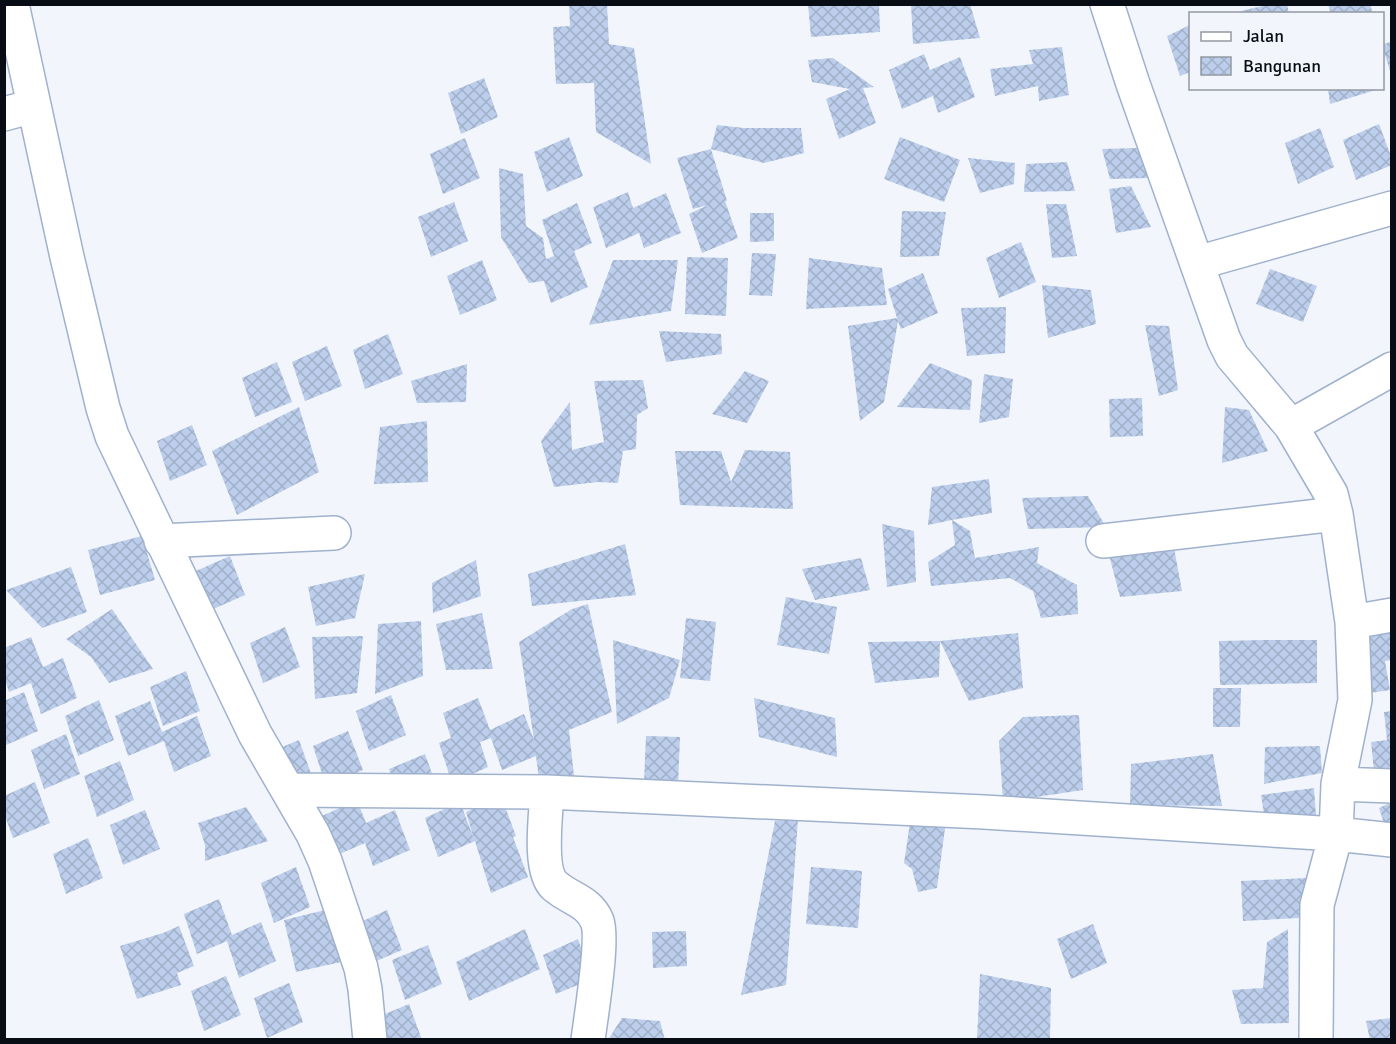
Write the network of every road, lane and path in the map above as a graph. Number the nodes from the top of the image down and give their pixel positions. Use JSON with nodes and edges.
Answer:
{"nodes":[{"id":1,"x":12,"y":4,"type":"edge"},
{"id":2,"x":1107,"y":4,"type":"edge"},
{"id":3,"x":19,"y":110,"type":"edge"},
{"id":4,"x":1392,"y":208,"type":"edge"},
{"id":5,"x":1197,"y":263,"type":"junction"},
{"id":6,"x":1392,"y":369,"type":"edge"},
{"id":7,"x":1291,"y":426,"type":"junction"},
{"id":8,"x":1336,"y":514,"type":"junction"},
{"id":9,"x":334,"y":533,"type":"dead end"},
{"id":10,"x":161,"y":541,"type":"junction"},
{"id":11,"x":1103,"y":541,"type":"dead end"},
{"id":12,"x":1392,"y":615,"type":"edge"},
{"id":13,"x":1353,"y":622,"type":"junction"},
{"id":14,"x":1338,"y":784,"type":"junction"},
{"id":15,"x":1392,"y":786,"type":"edge"},
{"id":16,"x":288,"y":790,"type":"junction"},
{"id":17,"x":547,"y":792,"type":"junction"},
{"id":18,"x":1336,"y":834,"type":"junction"},
{"id":19,"x":1392,"y":840,"type":"edge"},
{"id":20,"x":370,"y":1040,"type":"edge"},
{"id":21,"x":588,"y":1040,"type":"edge"},
{"id":22,"x":1316,"y":1040,"type":"edge"}],
"edges":[{"from":1,"to":3,"type":"street"},
{"from":2,"to":5,"type":"street"},
{"from":3,"to":10,"type":"street"},
{"from":4,"to":5,"type":"street"},
{"from":5,"to":7,"type":"street"},
{"from":6,"to":7,"type":"street"},
{"from":7,"to":8,"type":"street"},
{"from":8,"to":11,"type":"street"},
{"from":8,"to":13,"type":"street"},
{"from":9,"to":10,"type":"street"},
{"from":10,"to":16,"type":"street"},
{"from":12,"to":13,"type":"street"},
{"from":13,"to":14,"type":"street"},
{"from":14,"to":15,"type":"street"},
{"from":14,"to":18,"type":"street"},
{"from":16,"to":17,"type":"street"},
{"from":16,"to":20,"type":"street"},
{"from":17,"to":18,"type":"street"},
{"from":17,"to":21,"type":"street"},
{"from":18,"to":19,"type":"street"},
{"from":18,"to":22,"type":"street"}]}
